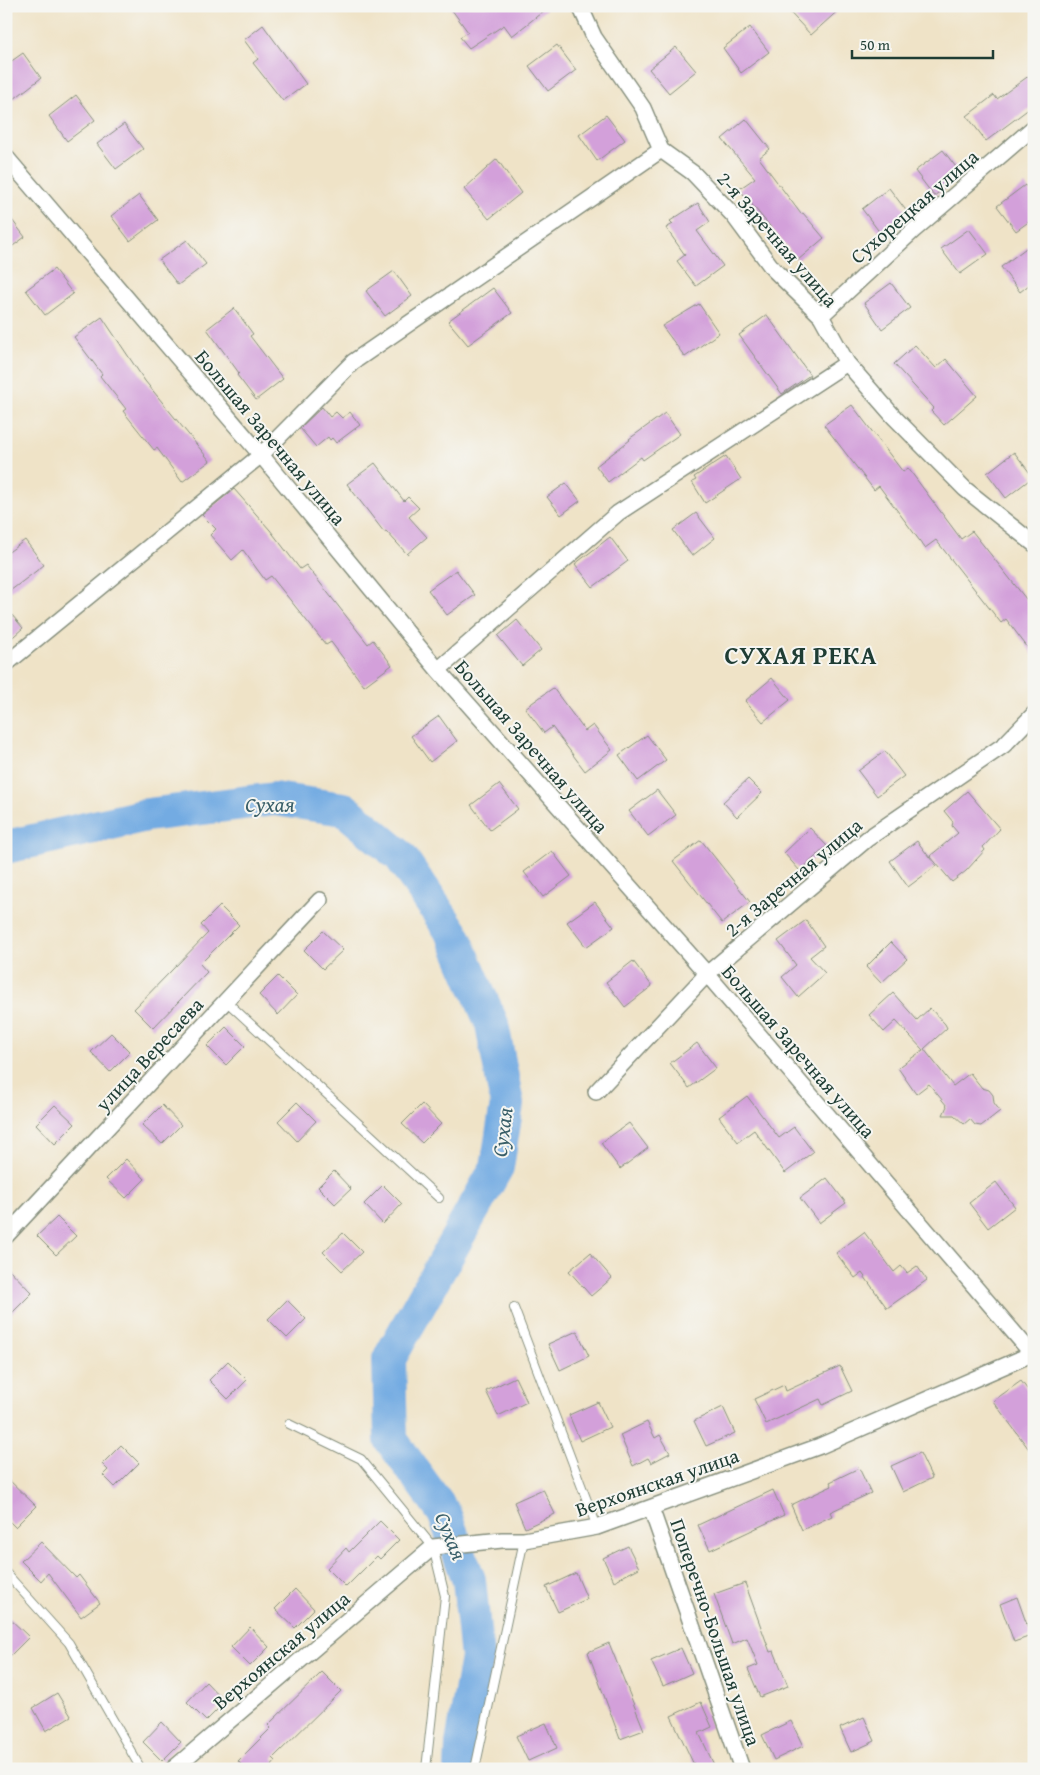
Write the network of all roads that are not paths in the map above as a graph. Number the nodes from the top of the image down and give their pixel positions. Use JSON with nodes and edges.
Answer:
{"nodes":[{"id":1,"x":580,"y":6,"type":"edge"},
{"id":2,"x":1034,"y":127,"type":"edge"},
{"id":3,"x":661,"y":150,"type":"junction"},
{"id":4,"x":6,"y":157,"type":"edge"},
{"id":5,"x":821,"y":316,"type":"junction"},
{"id":6,"x":847,"y":363,"type":"junction"},
{"id":7,"x":261,"y":455,"type":"junction"},
{"id":8,"x":1032,"y":540,"type":"edge"},
{"id":9,"x":6,"y":664,"type":"edge"},
{"id":10,"x":438,"y":670,"type":"junction"},
{"id":11,"x":1034,"y":714,"type":"edge"},
{"id":12,"x":320,"y":900,"type":"dead end"},
{"id":13,"x":707,"y":974,"type":"junction"},
{"id":14,"x":226,"y":1001,"type":"junction"},
{"id":15,"x":596,"y":1092,"type":"dead end"},
{"id":16,"x":439,"y":1198,"type":"dead end"},
{"id":17,"x":6,"y":1236,"type":"edge"},
{"id":18,"x":514,"y":1308,"type":"dead end"},
{"id":19,"x":1033,"y":1355,"type":"edge"},
{"id":20,"x":289,"y":1424,"type":"dead end"},
{"id":21,"x":651,"y":1508,"type":"junction"},
{"id":22,"x":597,"y":1527,"type":"junction"},
{"id":23,"x":524,"y":1540,"type":"junction"},
{"id":24,"x":433,"y":1547,"type":"junction"},
{"id":25,"x":6,"y":1572,"type":"edge"},
{"id":26,"x":141,"y":1769,"type":"edge"},
{"id":27,"x":173,"y":1769,"type":"edge"},
{"id":28,"x":426,"y":1769,"type":"edge"},
{"id":29,"x":475,"y":1769,"type":"edge"},
{"id":30,"x":742,"y":1769,"type":"edge"}],
"edges":[{"from":1,"to":3,"type":"street"},
{"from":2,"to":5,"type":"street","name":"Сухорецкая улица"},
{"from":3,"to":5,"type":"street","name":"2-я Заречная улица"},
{"from":3,"to":7,"type":"street"},
{"from":4,"to":7,"type":"street","name":"Большая Заречная улица"},
{"from":5,"to":6,"type":"street","name":"2-я Заречная улица"},
{"from":6,"to":8,"type":"street","name":"2-я Заречная улица"},
{"from":6,"to":10,"type":"street"},
{"from":7,"to":9,"type":"street"},
{"from":7,"to":10,"type":"street","name":"Большая Заречная улица"},
{"from":10,"to":13,"type":"street","name":"Большая Заречная улица"},
{"from":11,"to":13,"type":"street","name":"2-я Заречная улица"},
{"from":12,"to":14,"type":"street","name":"улица Вересаева"},
{"from":13,"to":15,"type":"street","name":"2-я Заречная улица"},
{"from":13,"to":19,"type":"street","name":"Большая Заречная улица"},
{"from":14,"to":16,"type":"lane"},
{"from":14,"to":17,"type":"street","name":"улица Вересаева"},
{"from":18,"to":22,"type":"lane"},
{"from":19,"to":21,"type":"street","name":"Верхоянская улица"},
{"from":20,"to":24,"type":"lane"},
{"from":21,"to":22,"type":"street","name":"Верхоянская улица"},
{"from":21,"to":30,"type":"street","name":"Поперечно-Большая улица"},
{"from":22,"to":23,"type":"street","name":"Верхоянская улица"},
{"from":23,"to":24,"type":"street","name":"Верхоянская улица"},
{"from":23,"to":29,"type":"lane"},
{"from":24,"to":27,"type":"street","name":"Верхоянская улица"},
{"from":24,"to":28,"type":"lane"},
{"from":25,"to":26,"type":"lane"}]}
